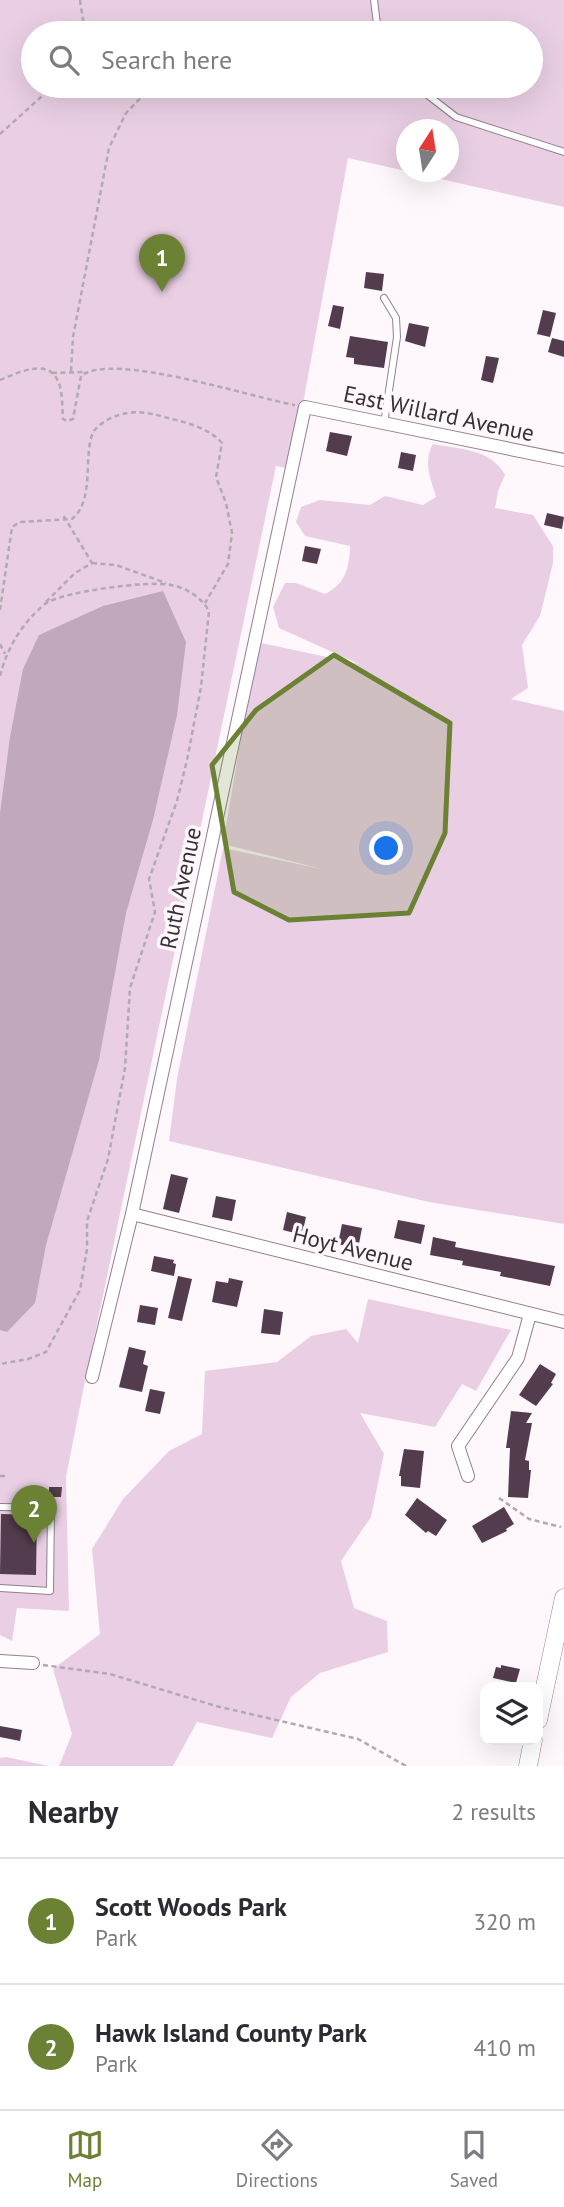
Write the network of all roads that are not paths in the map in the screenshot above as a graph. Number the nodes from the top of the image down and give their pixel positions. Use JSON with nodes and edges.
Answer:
{"nodes":[{"id":1,"x":374,"y":0,"type":"edge"},
{"id":2,"x":377,"y":21,"type":"edge"},
{"id":3,"x":431,"y":98,"type":"edge"},
{"id":4,"x":564,"y":152,"type":"edge"},
{"id":5,"x":384,"y":298,"type":"dead end"},
{"id":6,"x":305,"y":407,"type":"joint"},
{"id":7,"x":384,"y":424,"type":"junction"},
{"id":8,"x":564,"y":460,"type":"edge"},
{"id":9,"x":132,"y":1214,"type":"junction"},
{"id":10,"x":530,"y":1314,"type":"junction"},
{"id":11,"x":564,"y":1322,"type":"edge"},
{"id":12,"x":92,"y":1377,"type":"dead end"},
{"id":13,"x":468,"y":1476,"type":"dead end"},
{"id":14,"x":0,"y":1507,"type":"edge"},
{"id":15,"x":0,"y":1588,"type":"edge"},
{"id":16,"x":564,"y":1598,"type":"edge"},
{"id":17,"x":0,"y":1661,"type":"edge"},
{"id":18,"x":33,"y":1663,"type":"road end"},
{"id":19,"x":543,"y":1697,"type":"edge"},
{"id":20,"x":532,"y":1745,"type":"edge"},
{"id":21,"x":528,"y":1766,"type":"edge"}],
"edges":[{"from":1,"to":2,"type":"lane"},
{"from":3,"to":4,"type":"lane"},
{"from":5,"to":7,"type":"lane"},
{"from":6,"to":7,"type":"street","name":"East Willard Avenue"},
{"from":6,"to":9,"type":"street","name":"Ruth Avenue"},
{"from":7,"to":8,"type":"street","name":"East Willard Avenue"},
{"from":9,"to":10,"type":"street","name":"Hoyt Avenue"},
{"from":9,"to":12,"type":"street","name":"Ruth Avenue"},
{"from":10,"to":11,"type":"street","name":"Hoyt Avenue"},
{"from":10,"to":13,"type":"street"},
{"from":14,"to":15,"type":"lane"},
{"from":16,"to":19,"type":"street"},
{"from":17,"to":18,"type":"street"},
{"from":20,"to":21,"type":"street"}]}
